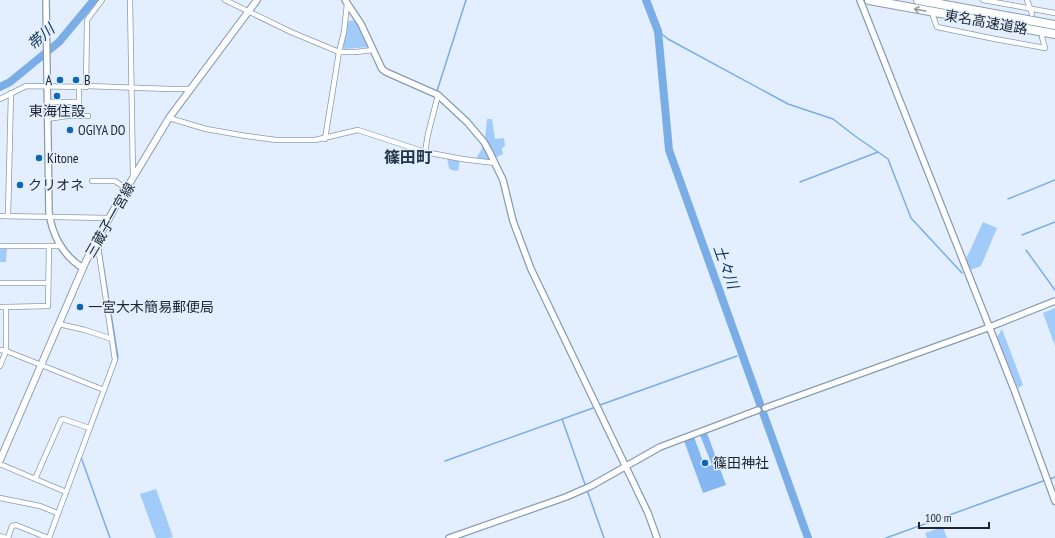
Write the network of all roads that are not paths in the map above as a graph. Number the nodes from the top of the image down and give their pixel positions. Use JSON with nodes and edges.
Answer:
{"nodes":[{"id":1,"x":46,"y":0,"type":"edge"},
{"id":2,"x":102,"y":0,"type":"edge"},
{"id":3,"x":130,"y":0,"type":"edge"},
{"id":4,"x":226,"y":0,"type":"edge"},
{"id":5,"x":257,"y":0,"type":"edge"},
{"id":6,"x":860,"y":0,"type":"edge"},
{"id":7,"x":871,"y":0,"type":"edge"},
{"id":8,"x":918,"y":0,"type":"edge"},
{"id":9,"x":983,"y":0,"type":"edge"},
{"id":10,"x":1027,"y":0,"type":"edge"},
{"id":11,"x":346,"y":2,"type":"edge"},
{"id":12,"x":1030,"y":8,"type":"junction"},
{"id":13,"x":248,"y":11,"type":"junction"},
{"id":14,"x":1055,"y":13,"type":"edge"},
{"id":15,"x":1032,"y":14,"type":"dead end"},
{"id":16,"x":933,"y":16,"type":"dead end"},
{"id":17,"x":1055,"y":25,"type":"edge"},
{"id":18,"x":1055,"y":34,"type":"edge"},
{"id":19,"x":1042,"y":37,"type":"dead end"},
{"id":20,"x":373,"y":50,"type":"junction"},
{"id":21,"x":339,"y":52,"type":"junction"},
{"id":22,"x":86,"y":86,"type":"junction"},
{"id":23,"x":47,"y":87,"type":"junction"},
{"id":24,"x":79,"y":87,"type":"junction"},
{"id":25,"x":131,"y":87,"type":"junction"},
{"id":26,"x":190,"y":88,"type":"junction"},
{"id":27,"x":11,"y":93,"type":"junction"},
{"id":28,"x":438,"y":95,"type":"junction"},
{"id":29,"x":0,"y":99,"type":"edge"},
{"id":30,"x":47,"y":102,"type":"junction"},
{"id":31,"x":88,"y":116,"type":"dead end"},
{"id":32,"x":169,"y":118,"type":"junction"},
{"id":33,"x":47,"y":119,"type":"junction"},
{"id":34,"x":325,"y":139,"type":"junction"},
{"id":35,"x":425,"y":152,"type":"junction"},
{"id":36,"x":495,"y":163,"type":"junction"},
{"id":37,"x":133,"y":178,"type":"junction"},
{"id":38,"x":92,"y":181,"type":"dead end"},
{"id":39,"x":127,"y":189,"type":"junction"},
{"id":40,"x":0,"y":216,"type":"edge"},
{"id":41,"x":8,"y":216,"type":"junction"},
{"id":42,"x":50,"y":217,"type":"junction"},
{"id":43,"x":109,"y":218,"type":"junction"},
{"id":44,"x":97,"y":240,"type":"junction"},
{"id":45,"x":0,"y":246,"type":"edge"},
{"id":46,"x":49,"y":246,"type":"junction"},
{"id":47,"x":60,"y":246,"type":"junction"},
{"id":48,"x":83,"y":268,"type":"junction"},
{"id":49,"x":0,"y":283,"type":"edge"},
{"id":50,"x":48,"y":283,"type":"junction"},
{"id":51,"x":1055,"y":301,"type":"edge"},
{"id":52,"x":6,"y":306,"type":"junction"},
{"id":53,"x":0,"y":307,"type":"edge"},
{"id":54,"x":58,"y":324,"type":"junction"},
{"id":55,"x":990,"y":327,"type":"junction"},
{"id":56,"x":112,"y":339,"type":"junction"},
{"id":57,"x":0,"y":350,"type":"edge"},
{"id":58,"x":6,"y":351,"type":"junction"},
{"id":59,"x":41,"y":364,"type":"junction"},
{"id":60,"x":0,"y":366,"type":"edge"},
{"id":61,"x":104,"y":390,"type":"junction"},
{"id":62,"x":765,"y":408,"type":"joint"},
{"id":63,"x":758,"y":410,"type":"joint"},
{"id":64,"x":89,"y":428,"type":"junction"},
{"id":65,"x":0,"y":460,"type":"edge"},
{"id":66,"x":0,"y":464,"type":"edge"},
{"id":67,"x":625,"y":466,"type":"junction"},
{"id":68,"x":35,"y":479,"type":"junction"},
{"id":69,"x":66,"y":492,"type":"junction"},
{"id":70,"x":0,"y":498,"type":"edge"},
{"id":71,"x":1055,"y":501,"type":"edge"},
{"id":72,"x":57,"y":513,"type":"junction"},
{"id":73,"x":0,"y":536,"type":"edge"},
{"id":74,"x":7,"y":538,"type":"edge"},
{"id":75,"x":48,"y":538,"type":"edge"},
{"id":76,"x":450,"y":538,"type":"edge"},
{"id":77,"x":657,"y":538,"type":"edge"}],
"edges":[{"from":1,"to":23,"type":"street"},
{"from":2,"to":22,"type":"street"},
{"from":3,"to":25,"type":"street"},
{"from":4,"to":13,"type":"street"},
{"from":5,"to":13,"type":"main road","name":"三蔵子一宮線"},
{"from":6,"to":55,"type":"street"},
{"from":18,"to":7,"type":"highway","name":"東名高速道路","one_way":true},
{"from":8,"to":17,"type":"highway","name":"東名高速道路"},
{"from":9,"to":12,"type":"street"},
{"from":10,"to":12,"type":"street"},
{"from":11,"to":20,"type":"street"},
{"from":11,"to":21,"type":"street"},
{"from":12,"to":14,"type":"street"},
{"from":12,"to":15,"type":"street"},
{"from":13,"to":21,"type":"street"},
{"from":13,"to":26,"type":"main road","name":"三蔵子一宮線"},
{"from":16,"to":19,"type":"street"},
{"from":20,"to":21,"type":"street"},
{"from":20,"to":28,"type":"street"},
{"from":21,"to":34,"type":"street"},
{"from":22,"to":24,"type":"street"},
{"from":22,"to":25,"type":"street"},
{"from":23,"to":24,"type":"street"},
{"from":23,"to":27,"type":"street"},
{"from":23,"to":30,"type":"street"},
{"from":24,"to":30,"type":"street"},
{"from":25,"to":26,"type":"street"},
{"from":25,"to":37,"type":"street"},
{"from":26,"to":32,"type":"main road","name":"三蔵子一宮線"},
{"from":27,"to":29,"type":"street"},
{"from":27,"to":41,"type":"street"},
{"from":28,"to":35,"type":"street"},
{"from":28,"to":36,"type":"street"},
{"from":30,"to":33,"type":"street"},
{"from":31,"to":33,"type":"street"},
{"from":32,"to":34,"type":"street"},
{"from":32,"to":37,"type":"main road","name":"三蔵子一宮線"},
{"from":33,"to":42,"type":"street"},
{"from":34,"to":35,"type":"street"},
{"from":35,"to":36,"type":"street"},
{"from":36,"to":67,"type":"street"},
{"from":37,"to":39,"type":"main road","name":"三蔵子一宮線"},
{"from":38,"to":39,"type":"street"},
{"from":39,"to":43,"type":"main road","name":"三蔵子一宮線"},
{"from":40,"to":41,"type":"street"},
{"from":41,"to":42,"type":"street"},
{"from":42,"to":43,"type":"street"},
{"from":42,"to":47,"type":"street"},
{"from":43,"to":44,"type":"main road","name":"三蔵子一宮線"},
{"from":44,"to":48,"type":"main road","name":"三蔵子一宮線"},
{"from":44,"to":56,"type":"street"},
{"from":45,"to":46,"type":"street"},
{"from":46,"to":47,"type":"street"},
{"from":46,"to":50,"type":"street"},
{"from":47,"to":48,"type":"street"},
{"from":48,"to":54,"type":"main road","name":"三蔵子一宮線"},
{"from":49,"to":50,"type":"street"},
{"from":50,"to":52,"type":"street"},
{"from":51,"to":55,"type":"street"},
{"from":52,"to":53,"type":"street"},
{"from":52,"to":58,"type":"street"},
{"from":54,"to":56,"type":"street"},
{"from":54,"to":59,"type":"main road","name":"三蔵子一宮線"},
{"from":55,"to":62,"type":"street"},
{"from":55,"to":71,"type":"street"},
{"from":56,"to":61,"type":"street"},
{"from":57,"to":58,"type":"street"},
{"from":58,"to":59,"type":"street"},
{"from":58,"to":60,"type":"street"},
{"from":59,"to":61,"type":"street"},
{"from":59,"to":65,"type":"main road","name":"三蔵子一宮線"},
{"from":61,"to":64,"type":"street"},
{"from":62,"to":63,"type":"street"},
{"from":63,"to":67,"type":"street"},
{"from":64,"to":68,"type":"street"},
{"from":64,"to":69,"type":"street"},
{"from":66,"to":68,"type":"street"},
{"from":67,"to":76,"type":"street"},
{"from":67,"to":77,"type":"street"},
{"from":68,"to":69,"type":"street"},
{"from":69,"to":72,"type":"street"},
{"from":70,"to":72,"type":"street"},
{"from":72,"to":75,"type":"street"},
{"from":73,"to":74,"type":"street"},
{"from":74,"to":75,"type":"street"}]}
